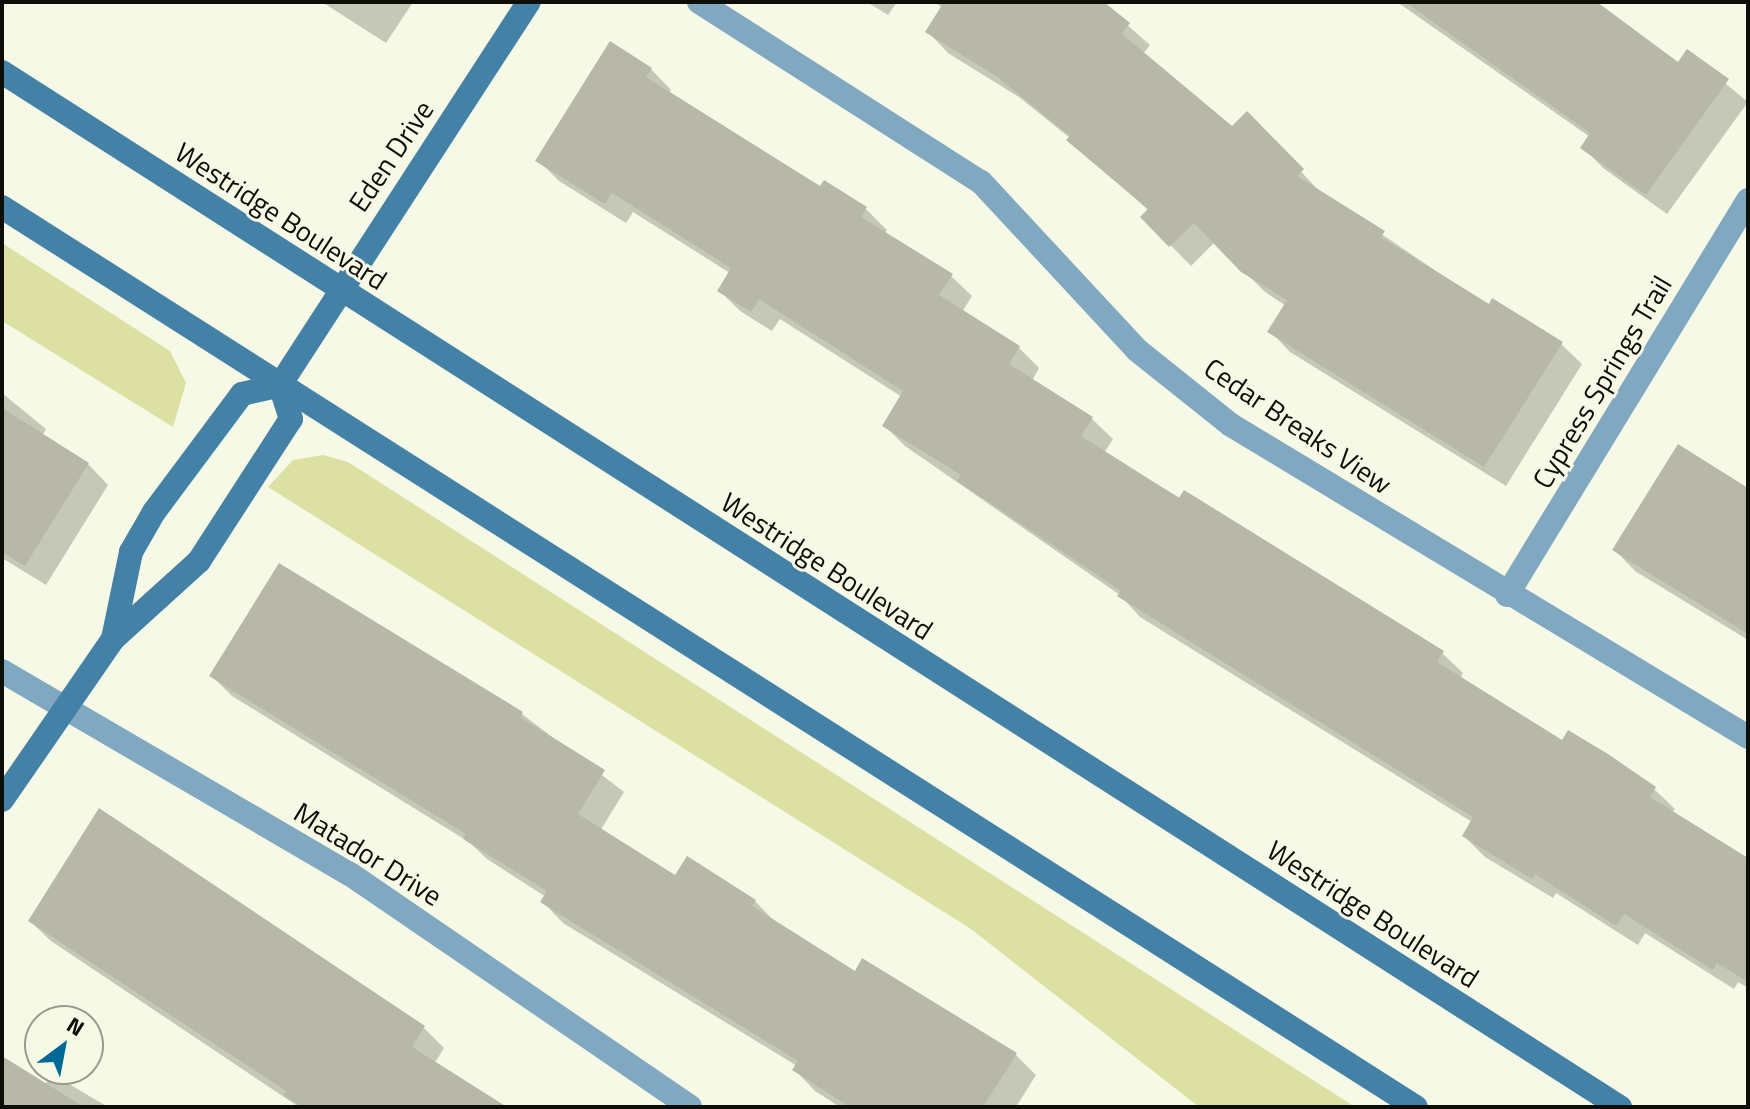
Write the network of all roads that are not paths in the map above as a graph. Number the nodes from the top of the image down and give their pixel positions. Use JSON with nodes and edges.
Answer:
{"nodes":[{"id":1,"x":529,"y":2,"type":"edge"},
{"id":2,"x":699,"y":2,"type":"edge"},
{"id":3,"x":2,"y":72,"type":"edge"},
{"id":4,"x":1748,"y":200,"type":"edge"},
{"id":5,"x":2,"y":207,"type":"edge"},
{"id":6,"x":338,"y":289,"type":"junction"},
{"id":7,"x":280,"y":385,"type":"junction"},
{"id":8,"x":1507,"y":595,"type":"junction"},
{"id":9,"x":113,"y":639,"type":"junction"},
{"id":10,"x":2,"y":671,"type":"edge"},
{"id":11,"x":61,"y":708,"type":"junction"},
{"id":12,"x":1748,"y":737,"type":"edge"},
{"id":13,"x":2,"y":800,"type":"edge"},
{"id":14,"x":690,"y":1107,"type":"edge"},
{"id":15,"x":1416,"y":1107,"type":"edge"},
{"id":16,"x":1620,"y":1107,"type":"edge"}],
"edges":[{"from":1,"to":6,"type":"main road","name":"Eden Drive"},
{"from":2,"to":8,"type":"street","name":"Cedar Breaks View"},
{"from":3,"to":6,"type":"main road","name":"Westridge Boulevard"},
{"from":4,"to":8,"type":"street","name":"Cypress Springs Trail"},
{"from":5,"to":7,"type":"main road"},
{"from":6,"to":7,"type":"main road","name":"Eden Drive"},
{"from":6,"to":16,"type":"main road","name":"Westridge Boulevard"},
{"from":7,"to":9,"type":"main road"},
{"from":7,"to":9,"type":"main road"},
{"from":7,"to":15,"type":"main road"},
{"from":8,"to":12,"type":"street","name":"Cedar Breaks View"},
{"from":9,"to":11,"type":"main road"},
{"from":10,"to":11,"type":"street","name":"Matador Drive"},
{"from":11,"to":13,"type":"main road"},
{"from":11,"to":14,"type":"street","name":"Matador Drive"}]}
